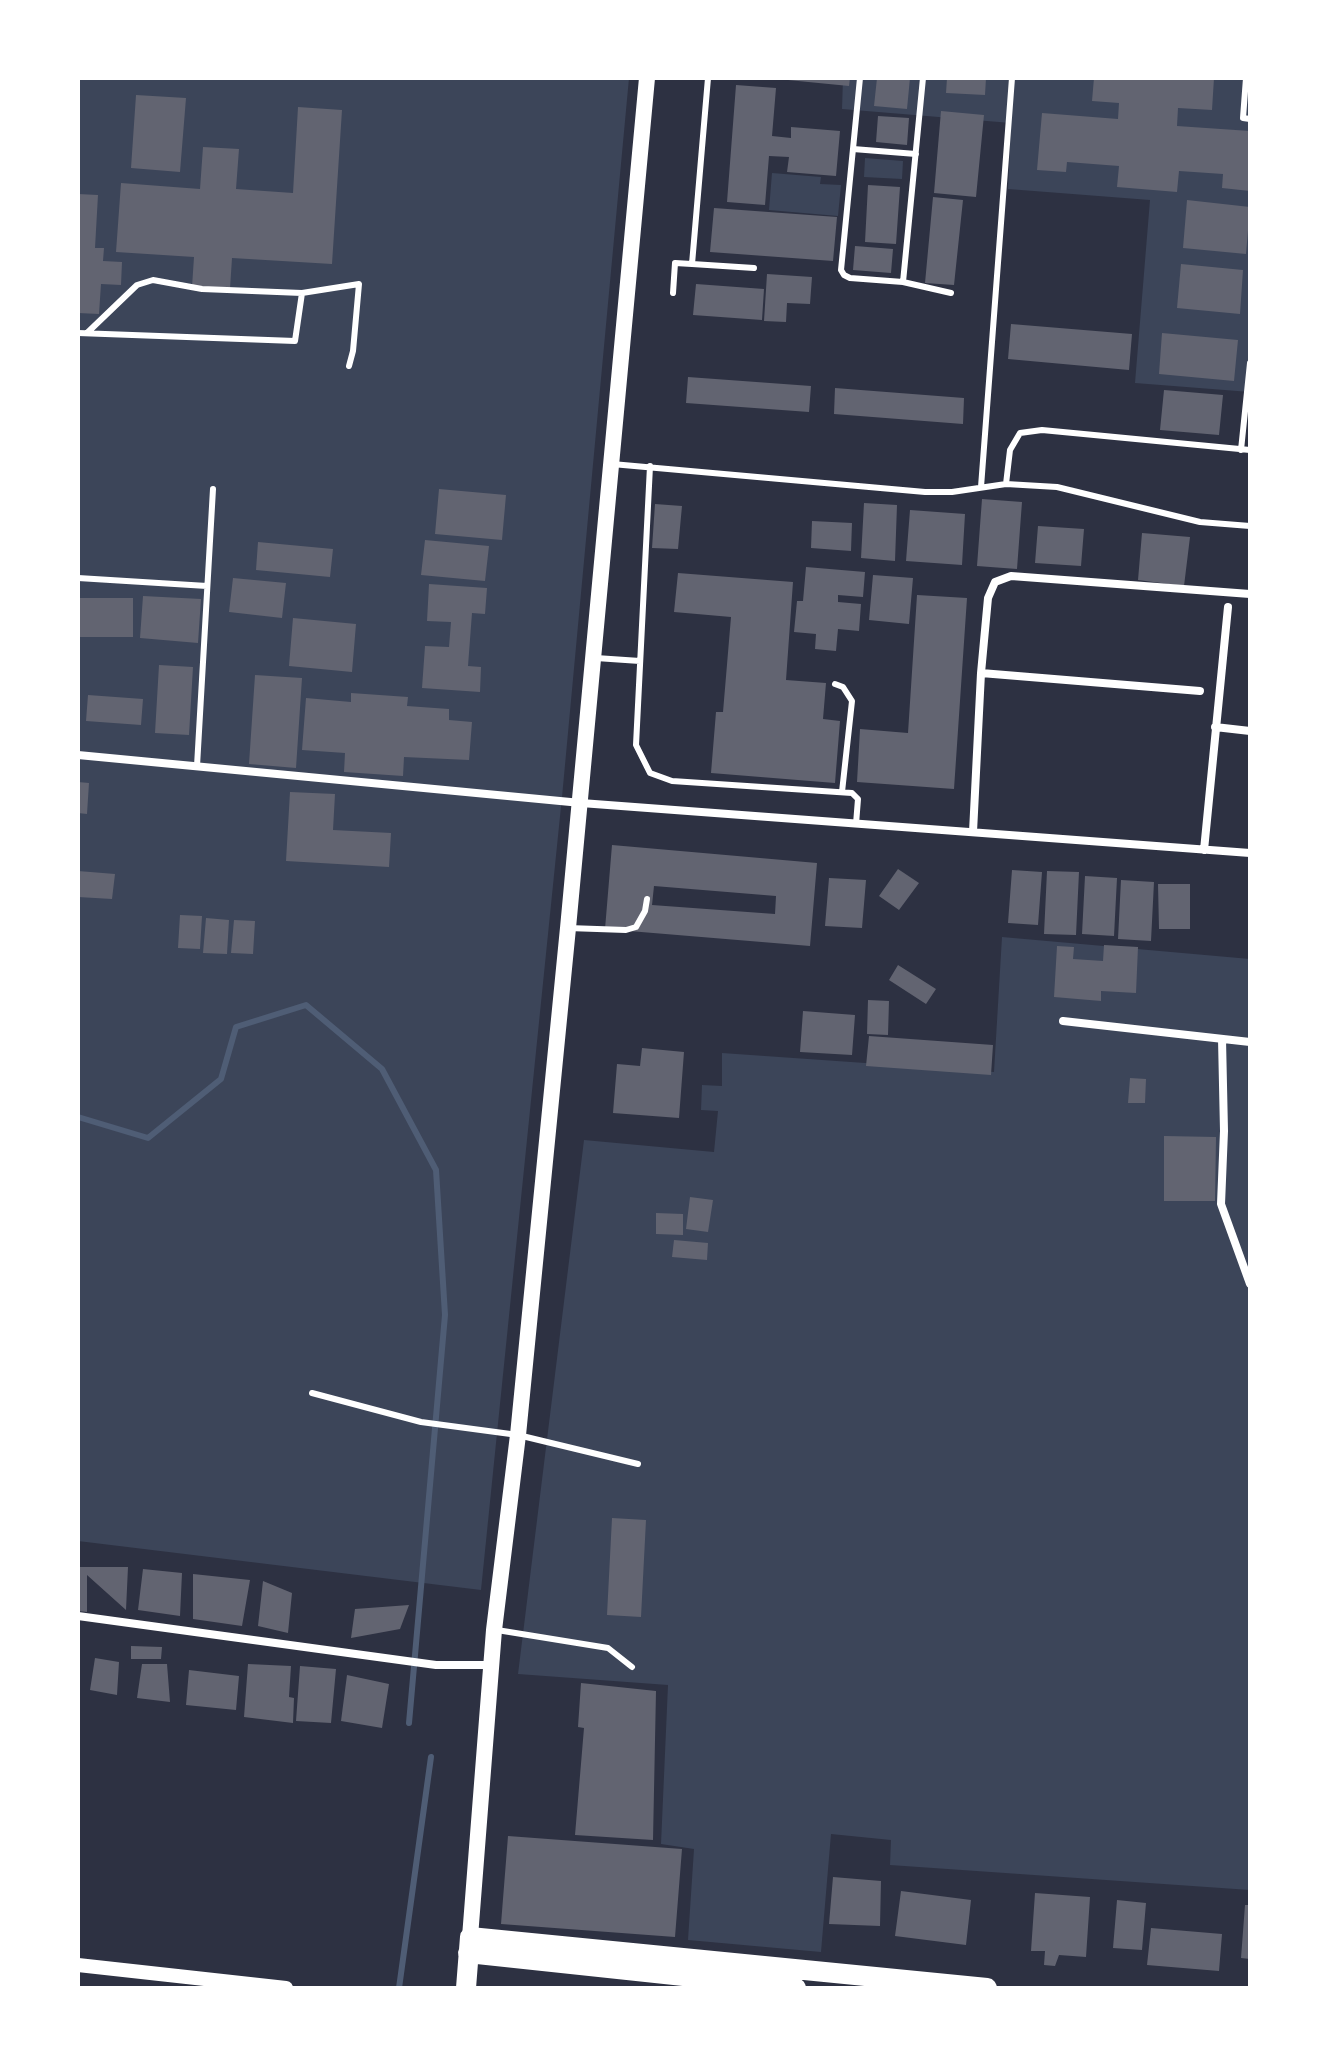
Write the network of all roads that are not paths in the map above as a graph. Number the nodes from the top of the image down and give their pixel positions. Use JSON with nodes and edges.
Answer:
{"nodes":[{"id":1,"x":647,"y":78,"type":"edge"},
{"id":2,"x":708,"y":78,"type":"edge"},
{"id":3,"x":860,"y":78,"type":"edge"},
{"id":4,"x":923,"y":78,"type":"edge"},
{"id":5,"x":1012,"y":78,"type":"edge"},
{"id":6,"x":1246,"y":78,"type":"edge"},
{"id":7,"x":1250,"y":119,"type":"edge"},
{"id":8,"x":853,"y":149,"type":"junction"},
{"id":9,"x":916,"y":154,"type":"junction"},
{"id":10,"x":692,"y":264,"type":"junction"},
{"id":11,"x":754,"y":268,"type":"dead end"},
{"id":12,"x":903,"y":282,"type":"junction"},
{"id":13,"x":302,"y":293,"type":"junction"},
{"id":14,"x":673,"y":293,"type":"dead end"},
{"id":15,"x":951,"y":293,"type":"dead end"},
{"id":16,"x":78,"y":333,"type":"edge"},
{"id":17,"x":87,"y":333,"type":"junction"},
{"id":18,"x":1250,"y":363,"type":"edge"},
{"id":19,"x":349,"y":366,"type":"dead end"},
{"id":20,"x":1241,"y":450,"type":"junction"},
{"id":21,"x":1250,"y":450,"type":"edge"},
{"id":22,"x":612,"y":464,"type":"junction"},
{"id":23,"x":650,"y":466,"type":"junction"},
{"id":24,"x":1006,"y":484,"type":"junction"},
{"id":25,"x":981,"y":487,"type":"junction"},
{"id":26,"x":213,"y":489,"type":"dead end"},
{"id":27,"x":1250,"y":526,"type":"edge"},
{"id":28,"x":78,"y":578,"type":"edge"},
{"id":29,"x":207,"y":586,"type":"junction"},
{"id":30,"x":1250,"y":594,"type":"edge"},
{"id":31,"x":1228,"y":607,"type":"dead end"},
{"id":32,"x":593,"y":658,"type":"junction"},
{"id":33,"x":640,"y":661,"type":"junction"},
{"id":34,"x":981,"y":673,"type":"junction"},
{"id":35,"x":835,"y":684,"type":"dead end"},
{"id":36,"x":1200,"y":691,"type":"dead end"},
{"id":37,"x":1215,"y":727,"type":"junction"},
{"id":38,"x":1250,"y":731,"type":"edge"},
{"id":39,"x":78,"y":755,"type":"edge"},
{"id":40,"x":197,"y":766,"type":"junction"},
{"id":41,"x":842,"y":792,"type":"junction"},
{"id":42,"x":581,"y":803,"type":"junction"},
{"id":43,"x":856,"y":824,"type":"junction"},
{"id":44,"x":973,"y":832,"type":"junction"},
{"id":45,"x":1204,"y":850,"type":"junction"},
{"id":46,"x":1250,"y":853,"type":"edge"},
{"id":47,"x":647,"y":899,"type":"dead end"},
{"id":48,"x":568,"y":928,"type":"junction"},
{"id":49,"x":1063,"y":1021,"type":"dead end"},
{"id":50,"x":1222,"y":1039,"type":"junction"},
{"id":51,"x":1250,"y":1042,"type":"edge"},
{"id":52,"x":1250,"y":1284,"type":"edge"},
{"id":53,"x":312,"y":1393,"type":"dead end"},
{"id":54,"x":518,"y":1435,"type":"junction"},
{"id":55,"x":638,"y":1464,"type":"dead end"},
{"id":56,"x":78,"y":1616,"type":"edge"},
{"id":57,"x":494,"y":1630,"type":"junction"},
{"id":58,"x":492,"y":1665,"type":"junction"},
{"id":59,"x":632,"y":1667,"type":"dead end"},
{"id":60,"x":469,"y":1945,"type":"junction"},
{"id":61,"x":78,"y":1965,"type":"edge"},
{"id":62,"x":677,"y":1966,"type":"junction"},
{"id":63,"x":286,"y":1988,"type":"edge"},
{"id":64,"x":466,"y":1988,"type":"edge"},
{"id":65,"x":796,"y":1988,"type":"edge"},
{"id":66,"x":987,"y":1988,"type":"edge"}],
"edges":[{"from":1,"to":22,"type":"main road"},
{"from":2,"to":10,"type":"lane"},
{"from":3,"to":8,"type":"lane"},
{"from":4,"to":9,"type":"lane"},
{"from":5,"to":25,"type":"lane"},
{"from":6,"to":7,"type":"lane"},
{"from":8,"to":9,"type":"lane"},
{"from":8,"to":12,"type":"lane"},
{"from":9,"to":12,"type":"lane"},
{"from":10,"to":11,"type":"lane"},
{"from":10,"to":14,"type":"lane"},
{"from":12,"to":15,"type":"lane"},
{"from":13,"to":17,"type":"lane"},
{"from":13,"to":17,"type":"lane"},
{"from":13,"to":19,"type":"lane"},
{"from":16,"to":17,"type":"lane"},
{"from":18,"to":20,"type":"lane"},
{"from":20,"to":21,"type":"lane"},
{"from":20,"to":24,"type":"lane"},
{"from":22,"to":23,"type":"lane"},
{"from":22,"to":32,"type":"main road"},
{"from":23,"to":25,"type":"lane"},
{"from":23,"to":33,"type":"lane"},
{"from":24,"to":25,"type":"lane"},
{"from":24,"to":27,"type":"lane"},
{"from":26,"to":29,"type":"lane"},
{"from":28,"to":29,"type":"lane"},
{"from":29,"to":40,"type":"lane"},
{"from":30,"to":34,"type":"street"},
{"from":31,"to":37,"type":"street"},
{"from":32,"to":33,"type":"lane"},
{"from":32,"to":42,"type":"main road"},
{"from":33,"to":41,"type":"lane"},
{"from":34,"to":36,"type":"street"},
{"from":34,"to":44,"type":"street"},
{"from":35,"to":41,"type":"lane"},
{"from":37,"to":38,"type":"street"},
{"from":37,"to":45,"type":"street"},
{"from":39,"to":40,"type":"street"},
{"from":40,"to":42,"type":"street"},
{"from":41,"to":43,"type":"lane"},
{"from":42,"to":43,"type":"street"},
{"from":42,"to":48,"type":"main road"},
{"from":43,"to":44,"type":"street"},
{"from":44,"to":45,"type":"street"},
{"from":45,"to":46,"type":"street"},
{"from":47,"to":48,"type":"lane"},
{"from":48,"to":54,"type":"main road"},
{"from":49,"to":50,"type":"street"},
{"from":50,"to":51,"type":"street"},
{"from":50,"to":52,"type":"street"},
{"from":53,"to":54,"type":"lane"},
{"from":54,"to":55,"type":"lane"},
{"from":54,"to":57,"type":"main road"},
{"from":56,"to":58,"type":"street"},
{"from":57,"to":58,"type":"main road"},
{"from":57,"to":59,"type":"lane"},
{"from":58,"to":60,"type":"main road"},
{"from":60,"to":62,"type":"main road"},
{"from":60,"to":64,"type":"main road"},
{"from":61,"to":63,"type":"street"},
{"from":62,"to":65,"type":"main road"},
{"from":62,"to":66,"type":"main road"}]}
